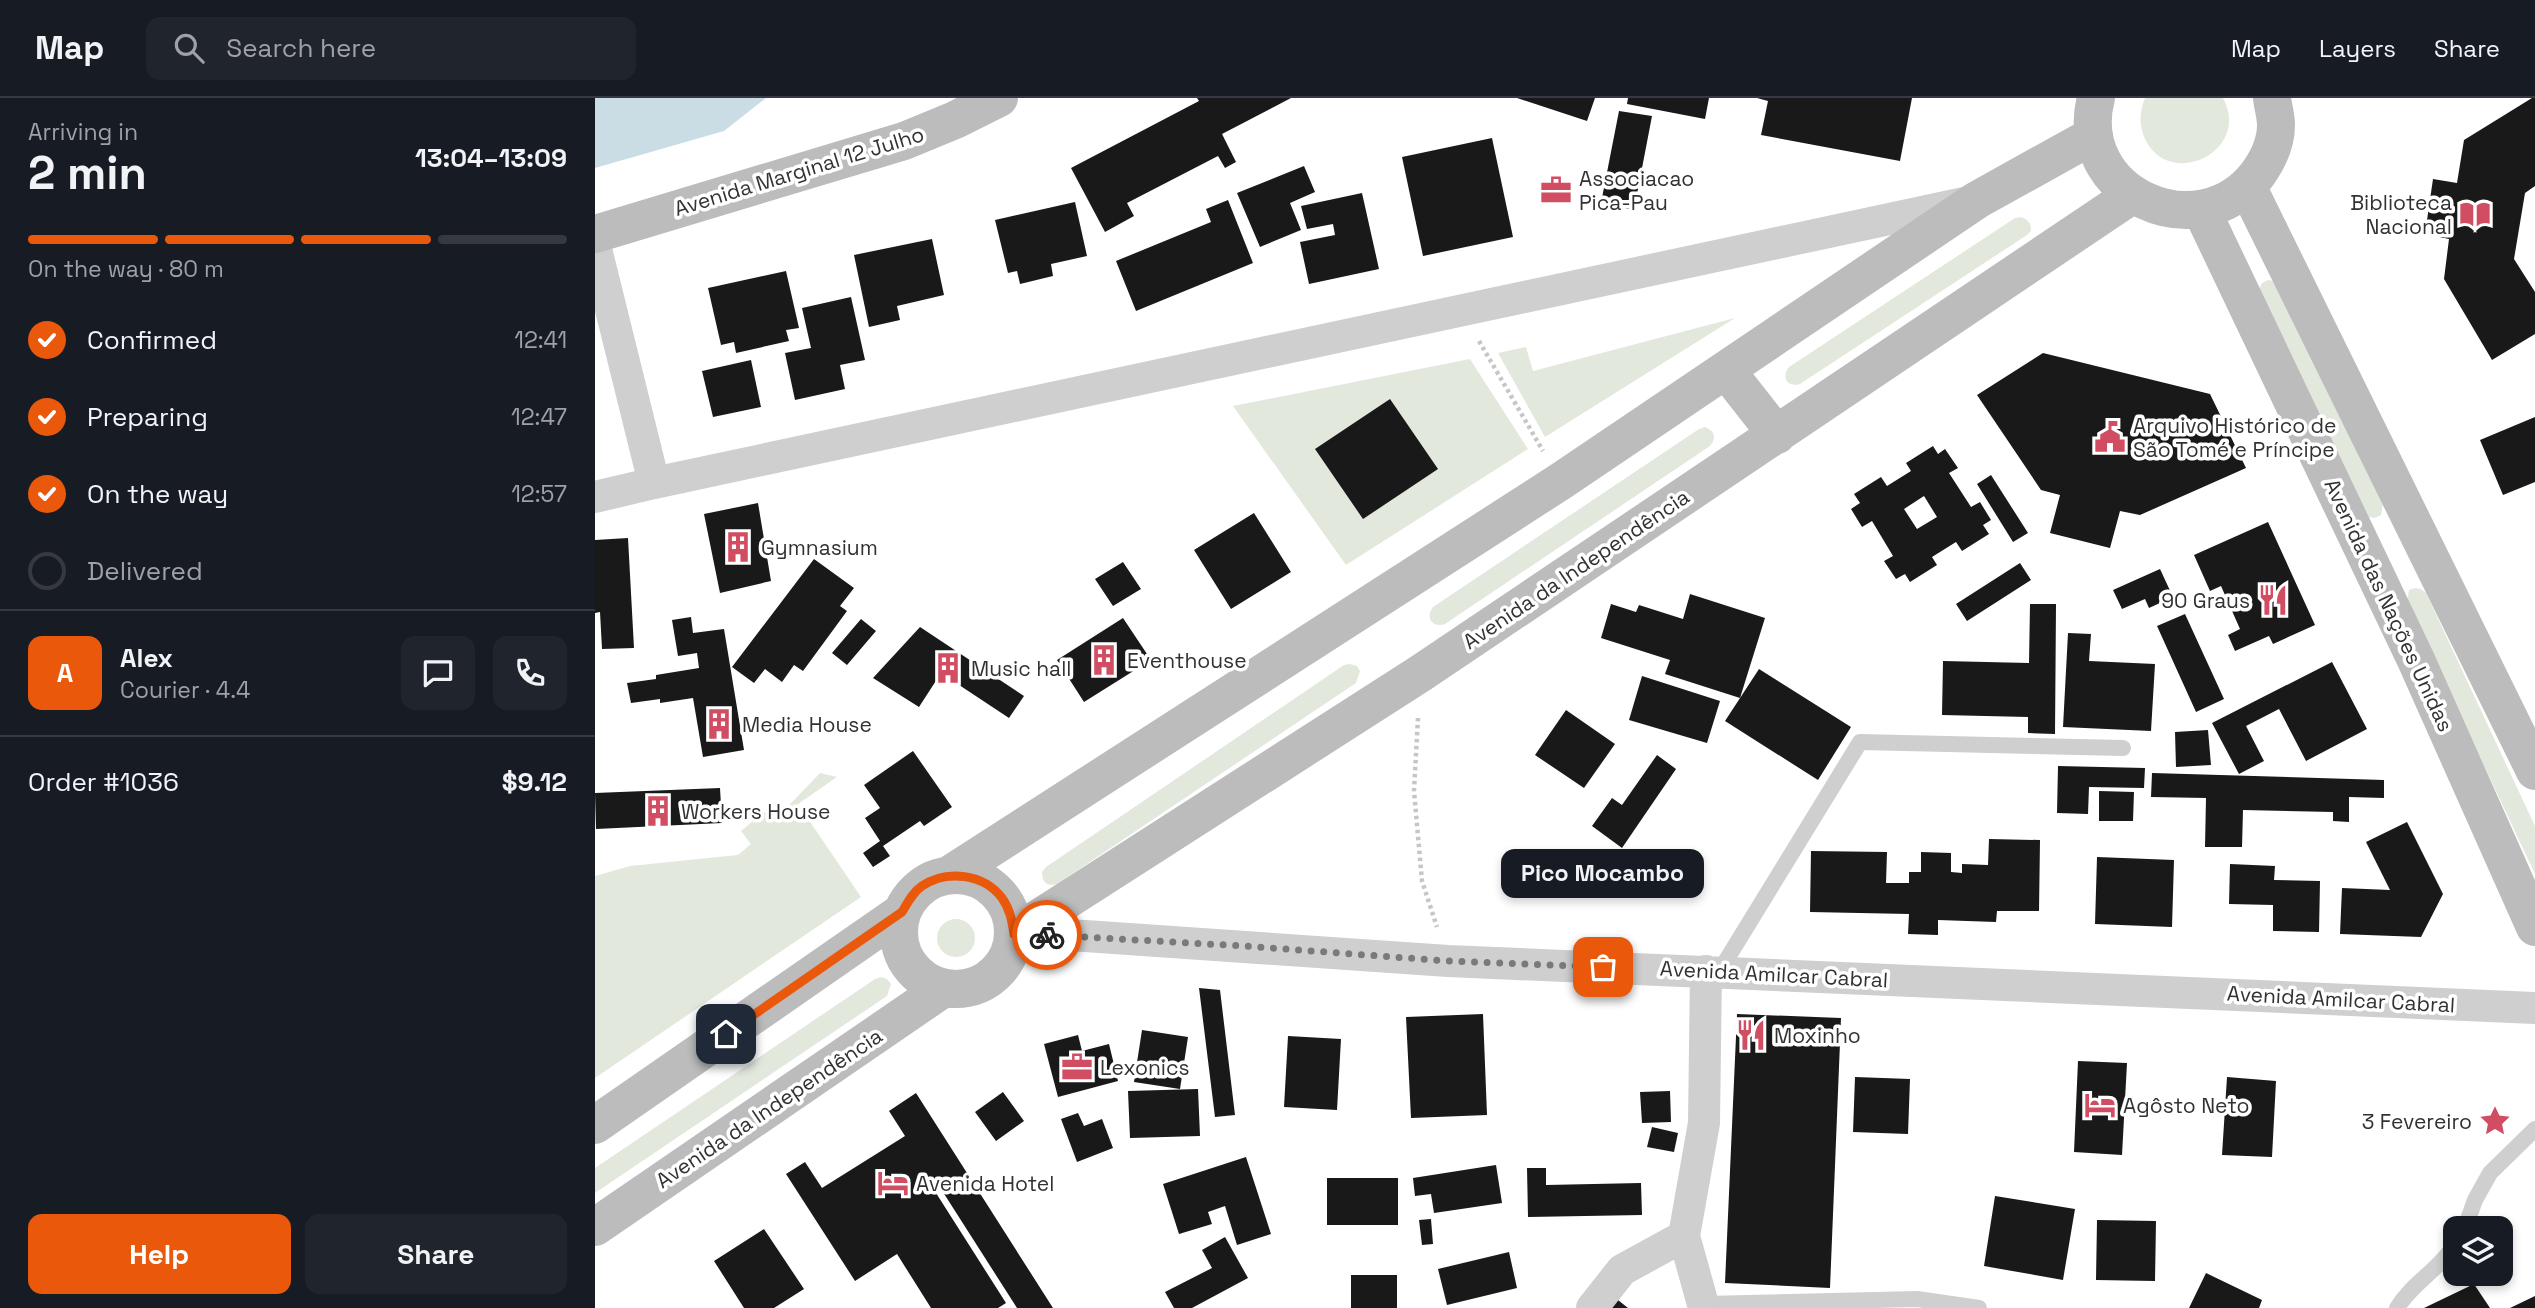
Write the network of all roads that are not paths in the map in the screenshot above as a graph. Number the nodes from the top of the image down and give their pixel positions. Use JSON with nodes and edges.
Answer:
{"nodes":[{"id":1,"x":999,"y":98,"type":"edge"},
{"id":2,"x":2275,"y":100,"type":"edge"},
{"id":3,"x":2095,"y":116,"type":"edge"},
{"id":4,"x":2247,"y":186,"type":"junction"},
{"id":5,"x":2132,"y":195,"type":"junction"},
{"id":6,"x":1977,"y":200,"type":"junction"},
{"id":7,"x":2201,"y":209,"type":"junction"},
{"id":8,"x":595,"y":234,"type":"edge"},
{"id":9,"x":595,"y":245,"type":"edge"},
{"id":10,"x":1726,"y":370,"type":"junction"},
{"id":11,"x":1777,"y":435,"type":"junction"},
{"id":12,"x":655,"y":483,"type":"junction"},
{"id":13,"x":595,"y":497,"type":"edge"},
{"id":14,"x":2123,"y":748,"type":"dead end"},
{"id":15,"x":2535,"y":771,"type":"edge"},
{"id":16,"x":949,"y":875,"type":"junction"},
{"id":17,"x":902,"y":912,"type":"junction"},
{"id":18,"x":2535,"y":927,"type":"edge"},
{"id":19,"x":1014,"y":934,"type":"junction"},
{"id":20,"x":1712,"y":971,"type":"junction"},
{"id":21,"x":944,"y":988,"type":"junction"},
{"id":22,"x":2535,"y":1008,"type":"edge"},
{"id":23,"x":595,"y":1125,"type":"edge"},
{"id":24,"x":2535,"y":1129,"type":"edge"},
{"id":25,"x":2469,"y":1216,"type":"edge"},
{"id":26,"x":595,"y":1227,"type":"edge"},
{"id":27,"x":1684,"y":1236,"type":"junction"},
{"id":28,"x":2443,"y":1260,"type":"edge"},
{"id":29,"x":1704,"y":1306,"type":"edge"},
{"id":30,"x":1592,"y":1308,"type":"edge"},
{"id":31,"x":1979,"y":1308,"type":"edge"},
{"id":32,"x":2397,"y":1308,"type":"edge"}],
"edges":[{"from":1,"to":8,"type":"street","name":"Avenida Marginal 12 Julho"},
{"from":2,"to":4,"type":"street"},
{"from":3,"to":5,"type":"street"},
{"from":3,"to":6,"type":"street"},
{"from":4,"to":7,"type":"street"},
{"from":4,"to":15,"type":"street"},
{"from":5,"to":7,"type":"street"},
{"from":5,"to":11,"type":"street","name":"Avenida da Independência"},
{"from":6,"to":10,"type":"street"},
{"from":6,"to":12,"type":"street"},
{"from":7,"to":18,"type":"street","name":"Avenida das Nações Unidas"},
{"from":9,"to":12,"type":"street"},
{"from":10,"to":11,"type":"street"},
{"from":10,"to":16,"type":"street"},
{"from":11,"to":19,"type":"street","name":"Avenida da Independência"},
{"from":12,"to":13,"type":"street"},
{"from":14,"to":20,"type":"lane"},
{"from":16,"to":17,"type":"street"},
{"from":16,"to":19,"type":"street"},
{"from":17,"to":21,"type":"street"},
{"from":17,"to":23,"type":"street"},
{"from":19,"to":20,"type":"street","name":"Avenida Amilcar Cabral"},
{"from":19,"to":21,"type":"street"},
{"from":20,"to":22,"type":"street","name":"Avenida Amilcar Cabral"},
{"from":20,"to":27,"type":"street"},
{"from":21,"to":26,"type":"street","name":"Avenida da Independência"},
{"from":24,"to":25,"type":"lane"},
{"from":27,"to":29,"type":"street"},
{"from":27,"to":30,"type":"street"},
{"from":28,"to":32,"type":"lane"},
{"from":29,"to":31,"type":"lane"}]}
